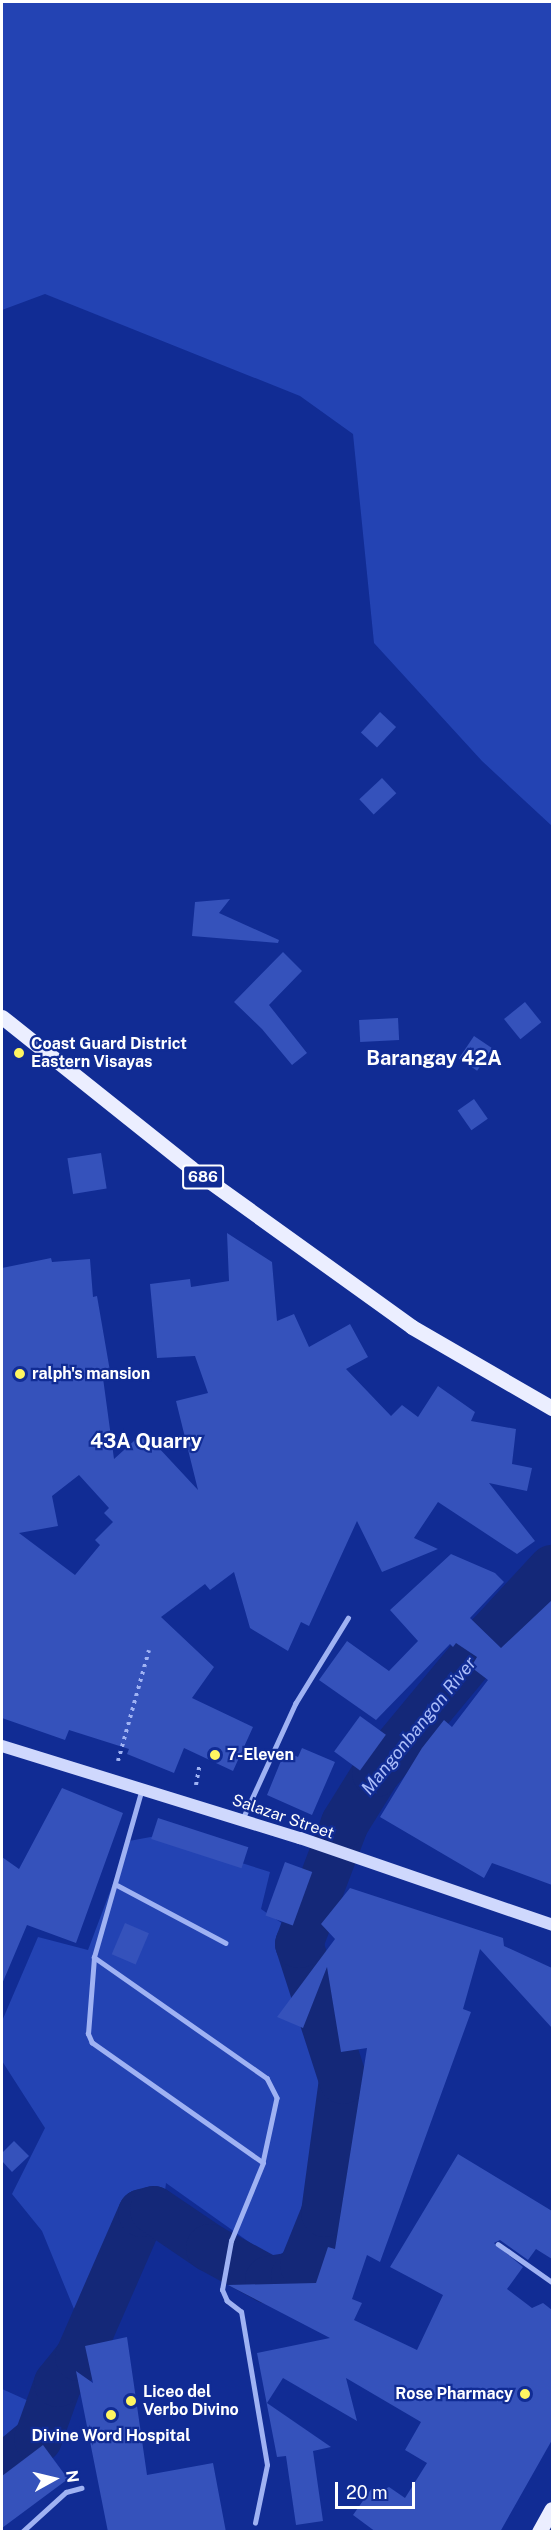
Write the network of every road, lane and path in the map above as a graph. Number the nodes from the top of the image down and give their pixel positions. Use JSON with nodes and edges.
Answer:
{"nodes":[{"id":1,"x":2,"y":1017,"type":"edge"},
{"id":2,"x":552,"y":1408,"type":"edge"},
{"id":3,"x":348,"y":1618,"type":"dead end"},
{"id":4,"x":149,"y":1650,"type":"dead end"},
{"id":5,"x":2,"y":1746,"type":"edge"},
{"id":6,"x":113,"y":1780,"type":"junction"},
{"id":7,"x":142,"y":1789,"type":"junction"},
{"id":8,"x":243,"y":1820,"type":"junction"},
{"id":9,"x":117,"y":1885,"type":"junction"},
{"id":10,"x":552,"y":1925,"type":"edge"},
{"id":11,"x":226,"y":1943,"type":"dead end"},
{"id":12,"x":94,"y":1957,"type":"junction"},
{"id":13,"x":263,"y":2163,"type":"junction"},
{"id":14,"x":498,"y":2244,"type":"dead end"},
{"id":15,"x":552,"y":2282,"type":"edge"},
{"id":16,"x":81,"y":2488,"type":"dead end"},
{"id":17,"x":552,"y":2509,"type":"edge"},
{"id":18,"x":255,"y":2523,"type":"dead end"},
{"id":19,"x":22,"y":2532,"type":"edge"},
{"id":20,"x":539,"y":2532,"type":"edge"}],
"edges":[{"from":1,"to":2,"type":"main road","number":"686"},
{"from":3,"to":8,"type":"lane"},
{"from":4,"to":6,"type":"path"},
{"from":5,"to":6,"type":"street","name":"Salazar Street"},
{"from":6,"to":7,"type":"street","name":"Salazar Street"},
{"from":7,"to":8,"type":"street","name":"Salazar Street"},
{"from":7,"to":9,"type":"lane"},
{"from":8,"to":10,"type":"street","name":"Salazar Street"},
{"from":9,"to":11,"type":"lane"},
{"from":9,"to":12,"type":"lane"},
{"from":12,"to":13,"type":"lane"},
{"from":12,"to":13,"type":"lane"},
{"from":13,"to":18,"type":"lane"},
{"from":14,"to":15,"type":"lane"},
{"from":16,"to":19,"type":"lane"},
{"from":17,"to":20,"type":"main road"}]}
